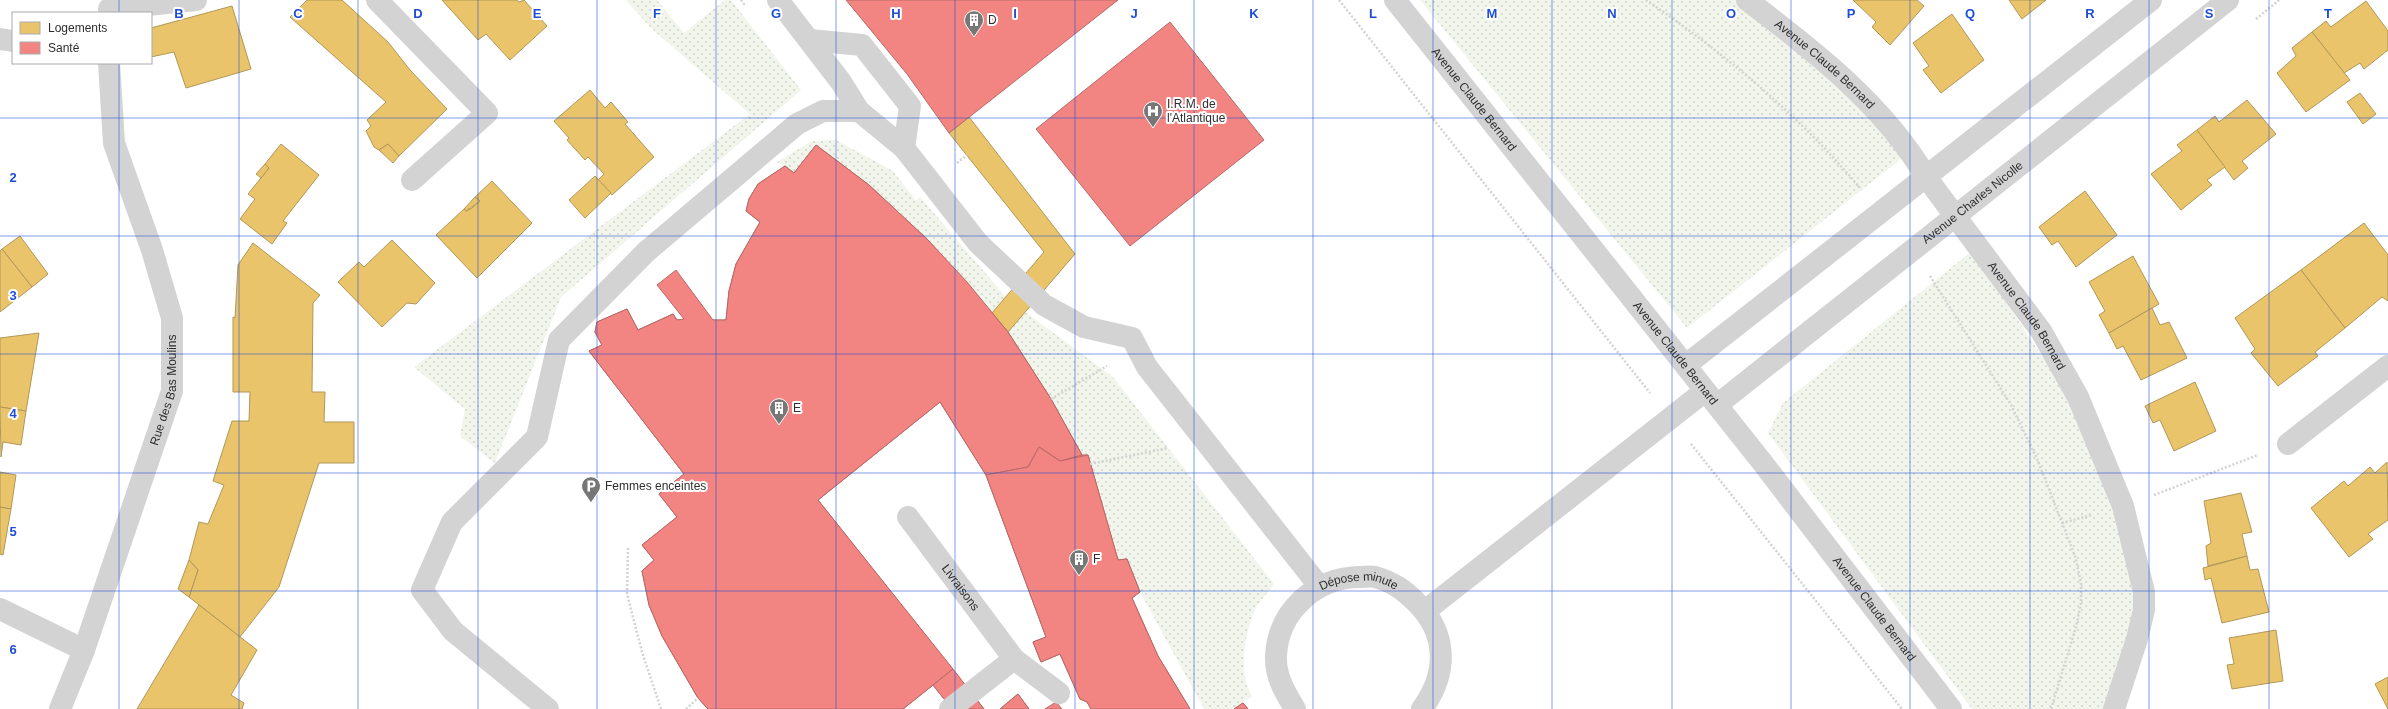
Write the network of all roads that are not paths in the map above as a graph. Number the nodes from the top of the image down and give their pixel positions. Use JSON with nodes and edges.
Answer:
{"nodes":[{"id":1,"x":196,"y":0,"type":"edge"},
{"id":2,"x":377,"y":0,"type":"edge"},
{"id":3,"x":778,"y":0,"type":"edge"},
{"id":4,"x":1396,"y":0,"type":"edge"},
{"id":5,"x":1747,"y":0,"type":"edge"},
{"id":6,"x":2151,"y":0,"type":"edge"},
{"id":7,"x":2228,"y":0,"type":"edge"},
{"id":8,"x":109,"y":7,"type":"edge"},
{"id":9,"x":0,"y":38,"type":"edge"},
{"id":10,"x":810,"y":40,"type":"junction"},
{"id":11,"x":12,"y":41,"type":"edge"},
{"id":12,"x":109,"y":64,"type":"edge"},
{"id":13,"x":859,"y":111,"type":"junction"},
{"id":14,"x":904,"y":148,"type":"junction"},
{"id":15,"x":1926,"y":177,"type":"junction"},
{"id":16,"x":412,"y":180,"type":"dead end"},
{"id":17,"x":1955,"y":214,"type":"junction"},
{"id":18,"x":1686,"y":365,"type":"junction"},
{"id":19,"x":2388,"y":366,"type":"edge"},
{"id":20,"x":1711,"y":398,"type":"junction"},
{"id":21,"x":2288,"y":444,"type":"road end"},
{"id":22,"x":908,"y":517,"type":"dead end"},
{"id":23,"x":1319,"y":586,"type":"junction"},
{"id":24,"x":0,"y":609,"type":"edge"},
{"id":25,"x":1425,"y":611,"type":"junction"},
{"id":26,"x":84,"y":650,"type":"junction"},
{"id":27,"x":1014,"y":659,"type":"junction"},
{"id":28,"x":1059,"y":693,"type":"dead end"},
{"id":29,"x":60,"y":709,"type":"edge"},
{"id":30,"x":548,"y":709,"type":"edge"},
{"id":31,"x":950,"y":709,"type":"edge"},
{"id":32,"x":1295,"y":709,"type":"edge"},
{"id":33,"x":1422,"y":709,"type":"edge"},
{"id":34,"x":1951,"y":709,"type":"edge"},
{"id":35,"x":2114,"y":709,"type":"edge"}],
"edges":[{"from":1,"to":8,"type":"street"},
{"from":2,"to":16,"type":"street"},
{"from":3,"to":10,"type":"street"},
{"from":4,"to":18,"type":"street","name":"Avenue Claude Bernard"},
{"from":5,"to":15,"type":"street","name":"Avenue Claude Bernard"},
{"from":6,"to":15,"type":"street"},
{"from":7,"to":17,"type":"street","name":"Avenue Charles Nicolle"},
{"from":9,"to":11,"type":"street"},
{"from":10,"to":13,"type":"street"},
{"from":10,"to":14,"type":"street"},
{"from":12,"to":26,"type":"street","name":"Rue des Bas Moulins"},
{"from":13,"to":14,"type":"street"},
{"from":13,"to":30,"type":"street"},
{"from":14,"to":23,"type":"street"},
{"from":15,"to":17,"type":"street","name":"Avenue Claude Bernard"},
{"from":15,"to":18,"type":"street"},
{"from":17,"to":20,"type":"street","name":"Avenue Charles Nicolle"},
{"from":17,"to":35,"type":"street","name":"Avenue Claude Bernard"},
{"from":18,"to":20,"type":"street","name":"Avenue Claude Bernard"},
{"from":19,"to":21,"type":"street"},
{"from":20,"to":25,"type":"street","name":"Avenue Charles Nicolle"},
{"from":20,"to":34,"type":"street","name":"Avenue Claude Bernard"},
{"from":22,"to":27,"type":"street","name":"Livraisons"},
{"from":23,"to":25,"type":"street","name":"Dépose minute"},
{"from":23,"to":32,"type":"street","name":"Dépose minute"},
{"from":24,"to":26,"type":"street"},
{"from":25,"to":33,"type":"street","name":"Dépose minute"},
{"from":26,"to":29,"type":"street","name":"Rue des Bas Moulins"},
{"from":27,"to":28,"type":"street","name":"Livraisons"},
{"from":27,"to":31,"type":"street"}]}
